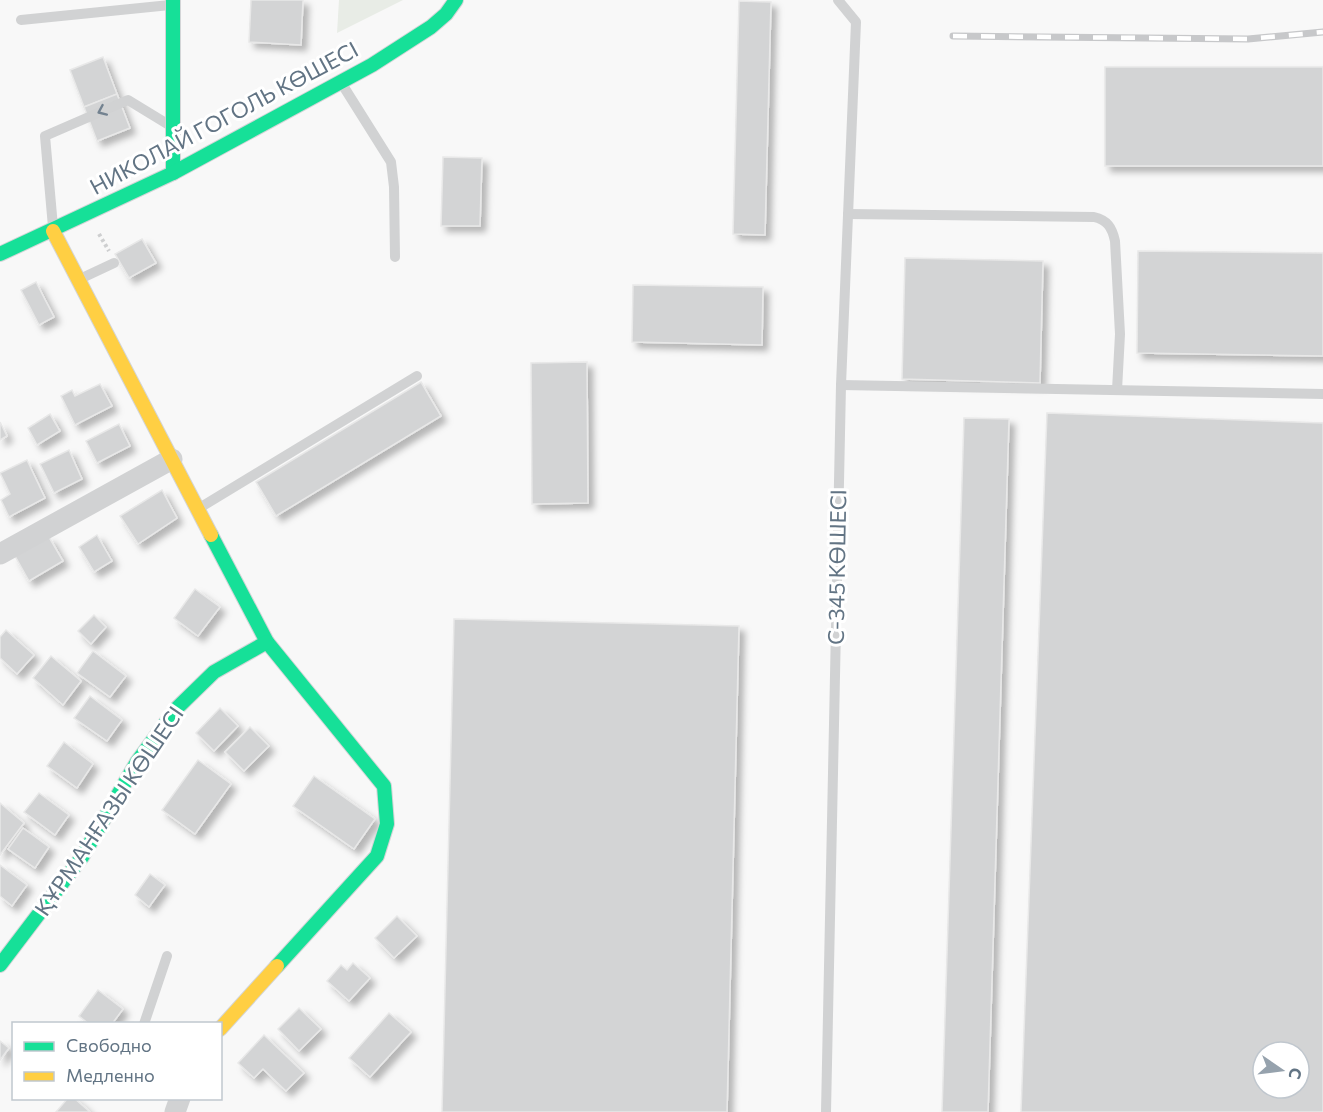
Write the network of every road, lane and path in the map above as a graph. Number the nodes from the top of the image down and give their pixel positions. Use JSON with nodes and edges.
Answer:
{"nodes":[{"id":1,"x":456,"y":0,"type":"edge"},
{"id":2,"x":838,"y":0,"type":"edge"},
{"id":3,"x":173,"y":2,"type":"edge"},
{"id":4,"x":21,"y":20,"type":"dead end"},
{"id":5,"x":340,"y":81,"type":"junction"},
{"id":6,"x":172,"y":127,"type":"junction"},
{"id":7,"x":173,"y":173,"type":"junction"},
{"id":8,"x":848,"y":214,"type":"junction"},
{"id":9,"x":53,"y":231,"type":"junction"},
{"id":10,"x":0,"y":254,"type":"edge"},
{"id":11,"x":395,"y":256,"type":"dead end"},
{"id":12,"x":114,"y":263,"type":"dead end"},
{"id":13,"x":79,"y":279,"type":"junction"},
{"id":14,"x":417,"y":376,"type":"dead end"},
{"id":15,"x":840,"y":385,"type":"junction"},
{"id":16,"x":1117,"y":390,"type":"junction"},
{"id":17,"x":1323,"y":394,"type":"edge"},
{"id":18,"x":172,"y":459,"type":"junction"},
{"id":19,"x":198,"y":509,"type":"junction"},
{"id":20,"x":0,"y":554,"type":"edge"},
{"id":21,"x":267,"y":642,"type":"junction"},
{"id":22,"x":167,"y":956,"type":"dead end"},
{"id":23,"x":0,"y":965,"type":"edge"},
{"id":24,"x":144,"y":1022,"type":"edge"},
{"id":25,"x":222,"y":1027,"type":"edge"},
{"id":26,"x":826,"y":1112,"type":"edge"}],
"edges":[{"from":1,"to":5,"type":"street","name":"НИКОЛАЙ ГОГОЛЬ КӨШЕСІ"},
{"from":2,"to":8,"type":"lane","name":"С-345 КӨШЕСІ"},
{"from":3,"to":4,"type":"lane"},
{"from":3,"to":6,"type":"street"},
{"from":5,"to":7,"type":"street","name":"НИКОЛАЙ ГОГОЛЬ КӨШЕСІ"},
{"from":5,"to":11,"type":"lane"},
{"from":6,"to":7,"type":"street"},
{"from":6,"to":9,"type":"lane","one_way":true},
{"from":7,"to":9,"type":"street","name":"НИКОЛАЙ ГОГОЛЬ КӨШЕСІ"},
{"from":8,"to":15,"type":"lane","name":"С-345 КӨШЕСІ"},
{"from":8,"to":16,"type":"lane"},
{"from":9,"to":10,"type":"street","name":"НИКОЛАЙ ГОГОЛЬ КӨШЕСІ"},
{"from":9,"to":13,"type":"street"},
{"from":12,"to":13,"type":"lane"},
{"from":13,"to":18,"type":"street"},
{"from":14,"to":19,"type":"lane"},
{"from":15,"to":16,"type":"lane"},
{"from":15,"to":26,"type":"lane","name":"С-345 КӨШЕСІ"},
{"from":16,"to":17,"type":"lane"},
{"from":18,"to":19,"type":"street"},
{"from":18,"to":20,"type":"street"},
{"from":19,"to":21,"type":"street"},
{"from":21,"to":23,"type":"street","name":"ҚҰРМАНҒАЗЫ КӨШЕСІ"},
{"from":21,"to":25,"type":"street"},
{"from":22,"to":24,"type":"lane"}]}
